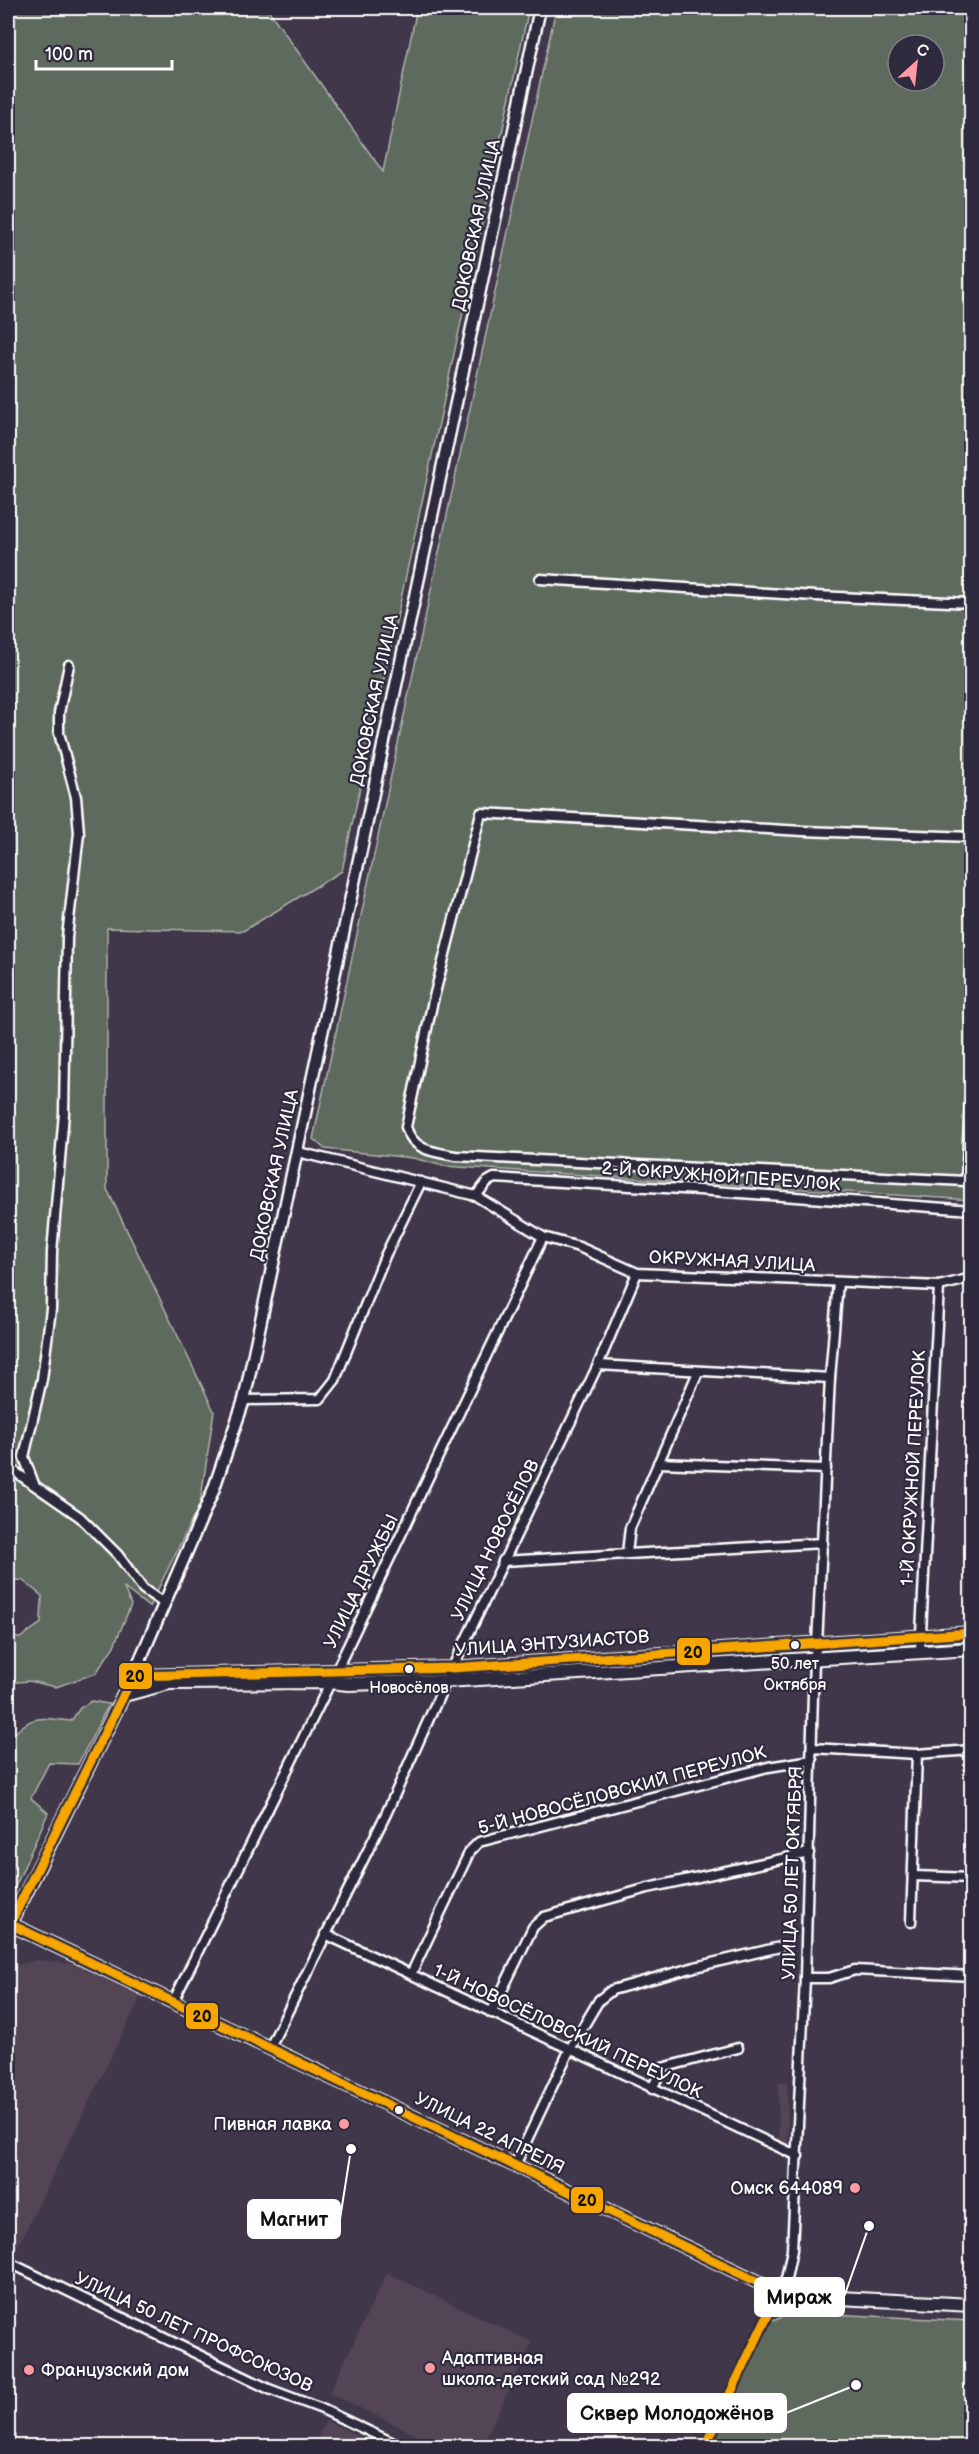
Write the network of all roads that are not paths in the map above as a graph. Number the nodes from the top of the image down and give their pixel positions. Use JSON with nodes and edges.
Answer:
{"nodes":[{"id":1,"x":540,"y":8,"type":"edge"},
{"id":2,"x":540,"y":579,"type":"dead end"},
{"id":3,"x":972,"y":603,"type":"edge"},
{"id":4,"x":69,"y":665,"type":"dead end"},
{"id":5,"x":972,"y":837,"type":"edge"},
{"id":6,"x":972,"y":1060,"type":"edge"},
{"id":7,"x":298,"y":1152,"type":"junction"},
{"id":8,"x":421,"y":1182,"type":"junction"},
{"id":9,"x":476,"y":1196,"type":"junction"},
{"id":10,"x":972,"y":1210,"type":"edge"},
{"id":11,"x":543,"y":1237,"type":"junction"},
{"id":12,"x":637,"y":1273,"type":"junction"},
{"id":13,"x":972,"y":1278,"type":"edge"},
{"id":14,"x":838,"y":1282,"type":"junction"},
{"id":15,"x":939,"y":1286,"type":"junction"},
{"id":16,"x":598,"y":1365,"type":"junction"},
{"id":17,"x":698,"y":1372,"type":"junction"},
{"id":18,"x":830,"y":1378,"type":"junction"},
{"id":19,"x":244,"y":1400,"type":"junction"},
{"id":20,"x":658,"y":1463,"type":"junction"},
{"id":21,"x":8,"y":1467,"type":"edge"},
{"id":22,"x":826,"y":1469,"type":"junction"},
{"id":23,"x":34,"y":1484,"type":"junction"},
{"id":24,"x":823,"y":1543,"type":"junction"},
{"id":25,"x":627,"y":1553,"type":"junction"},
{"id":26,"x":503,"y":1561,"type":"junction"},
{"id":27,"x":165,"y":1604,"type":"junction"},
{"id":28,"x":972,"y":1633,"type":"edge"},
{"id":29,"x":920,"y":1637,"type":"junction"},
{"id":30,"x":817,"y":1645,"type":"junction"},
{"id":31,"x":972,"y":1649,"type":"edge"},
{"id":32,"x":920,"y":1652,"type":"junction"},
{"id":33,"x":814,"y":1658,"type":"junction"},
{"id":34,"x":452,"y":1668,"type":"junction"},
{"id":35,"x":133,"y":1676,"type":"junction"},
{"id":36,"x":333,"y":1676,"type":"junction"},
{"id":37,"x":446,"y":1681,"type":"junction"},
{"id":38,"x":124,"y":1695,"type":"junction"},
{"id":39,"x":812,"y":1748,"type":"junction"},
{"id":40,"x":972,"y":1750,"type":"edge"},
{"id":41,"x":917,"y":1754,"type":"junction"},
{"id":42,"x":812,"y":1760,"type":"junction"},
{"id":43,"x":809,"y":1853,"type":"junction"},
{"id":44,"x":914,"y":1876,"type":"junction"},
{"id":45,"x":972,"y":1878,"type":"edge"},
{"id":46,"x":911,"y":1922,"type":"dead end"},
{"id":47,"x":9,"y":1926,"type":"edge"},
{"id":48,"x":325,"y":1934,"type":"junction"},
{"id":49,"x":780,"y":1947,"type":"dead end"},
{"id":50,"x":411,"y":1974,"type":"junction"},
{"id":51,"x":972,"y":1976,"type":"edge"},
{"id":52,"x":806,"y":1978,"type":"junction"},
{"id":53,"x":173,"y":2002,"type":"junction"},
{"id":54,"x":491,"y":2013,"type":"junction"},
{"id":55,"x":270,"y":2048,"type":"junction"},
{"id":56,"x":738,"y":2048,"type":"dead end"},
{"id":57,"x":570,"y":2049,"type":"junction"},
{"id":58,"x":652,"y":2089,"type":"junction"},
{"id":59,"x":798,"y":2156,"type":"junction"},
{"id":60,"x":515,"y":2165,"type":"junction"},
{"id":61,"x":8,"y":2262,"type":"edge"},
{"id":62,"x":779,"y":2292,"type":"junction"},
{"id":63,"x":972,"y":2305,"type":"edge"},
{"id":64,"x":400,"y":2446,"type":"edge"},
{"id":65,"x":705,"y":2446,"type":"edge"}],
"edges":[{"from":1,"to":7,"type":"street","name":"ДОКОВСКАЯ УЛИЦА"},
{"from":2,"to":3,"type":"street"},
{"from":4,"to":23,"type":"street"},
{"from":5,"to":6,"type":"street"},
{"from":7,"to":8,"type":"street","name":"ОКРУЖНАЯ УЛИЦА"},
{"from":7,"to":19,"type":"street","name":"ДОКОВСКАЯ УЛИЦА"},
{"from":8,"to":9,"type":"street","name":"ОКРУЖНАЯ УЛИЦА"},
{"from":8,"to":19,"type":"street"},
{"from":9,"to":10,"type":"street","name":"2-Й ОКРУЖНОЙ ПЕРЕУЛОК"},
{"from":9,"to":11,"type":"street","name":"ОКРУЖНАЯ УЛИЦА"},
{"from":11,"to":12,"type":"street","name":"ОКРУЖНАЯ УЛИЦА"},
{"from":11,"to":36,"type":"street","name":"УЛИЦА ДРУЖБЫ"},
{"from":12,"to":14,"type":"street","name":"ОКРУЖНАЯ УЛИЦА"},
{"from":12,"to":16,"type":"street","name":"УЛИЦА НОВОСЁЛОВ"},
{"from":13,"to":15,"type":"street","name":"ОКРУЖНАЯ УЛИЦА"},
{"from":14,"to":15,"type":"street","name":"ОКРУЖНАЯ УЛИЦА"},
{"from":14,"to":18,"type":"street","name":"УЛИЦА 50 ЛЕТ ОКТЯБРЯ"},
{"from":15,"to":29,"type":"street","name":"1-Й ОКРУЖНОЙ ПЕРЕУЛОК"},
{"from":16,"to":17,"type":"street"},
{"from":16,"to":26,"type":"street","name":"УЛИЦА НОВОСЁЛОВ"},
{"from":17,"to":18,"type":"street"},
{"from":17,"to":20,"type":"street"},
{"from":18,"to":22,"type":"street","name":"УЛИЦА 50 ЛЕТ ОКТЯБРЯ"},
{"from":19,"to":27,"type":"street","name":"ДОКОВСКАЯ УЛИЦА"},
{"from":20,"to":22,"type":"street"},
{"from":20,"to":25,"type":"street"},
{"from":21,"to":23,"type":"street"},
{"from":22,"to":24,"type":"street","name":"УЛИЦА 50 ЛЕТ ОКТЯБРЯ"},
{"from":23,"to":27,"type":"street"},
{"from":24,"to":25,"type":"street"},
{"from":24,"to":30,"type":"street","name":"УЛИЦА 50 ЛЕТ ОКТЯБРЯ"},
{"from":25,"to":26,"type":"street"},
{"from":26,"to":34,"type":"street","name":"УЛИЦА НОВОСЁЛОВ"},
{"from":27,"to":35,"type":"street","name":"ДОКОВСКАЯ УЛИЦА"},
{"from":28,"to":29,"type":"main road","name":"УЛИЦА ЭНТУЗИАСТОВ"},
{"from":29,"to":30,"type":"main road","name":"УЛИЦА ЭНТУЗИАСТОВ"},
{"from":29,"to":32,"type":"street","name":"1-Й ОКРУЖНОЙ ПЕРЕУЛОК"},
{"from":30,"to":33,"type":"street","name":"УЛИЦА 50 ЛЕТ ОКТЯБРЯ"},
{"from":30,"to":34,"type":"main road","name":"УЛИЦА ЭНТУЗИАСТОВ"},
{"from":31,"to":32,"type":"main road","name":"УЛИЦА ЭНТУЗИАСТОВ"},
{"from":32,"to":33,"type":"main road","name":"УЛИЦА ЭНТУЗИАСТОВ"},
{"from":33,"to":37,"type":"main road","name":"УЛИЦА ЭНТУЗИАСТОВ"},
{"from":33,"to":39,"type":"street","name":"УЛИЦА 50 ЛЕТ ОКТЯБРЯ"},
{"from":34,"to":36,"type":"main road","name":"УЛИЦА ЭНТУЗИАСТОВ"},
{"from":34,"to":37,"type":"street","name":"УЛИЦА НОВОСЁЛОВ"},
{"from":35,"to":36,"type":"main road","name":"УЛИЦА ЭНТУЗИАСТОВ"},
{"from":35,"to":38,"type":"main road","name":"ДОКОВСКАЯ УЛИЦА"},
{"from":36,"to":37,"type":"main road","name":"УЛИЦА ЭНТУЗИАСТОВ"},
{"from":36,"to":38,"type":"main road","name":"УЛИЦА ЭНТУЗИАСТОВ"},
{"from":36,"to":53,"type":"street","name":"УЛИЦА ДРУЖБЫ"},
{"from":37,"to":48,"type":"street","name":"УЛИЦА НОВОСЁЛОВ"},
{"from":38,"to":47,"type":"main road","name":"ДОКОВСКАЯ УЛИЦА"},
{"from":39,"to":41,"type":"street"},
{"from":39,"to":42,"type":"street","name":"УЛИЦА 50 ЛЕТ ОКТЯБРЯ"},
{"from":40,"to":41,"type":"street"},
{"from":41,"to":44,"type":"street"},
{"from":42,"to":43,"type":"street","name":"УЛИЦА 50 ЛЕТ ОКТЯБРЯ"},
{"from":42,"to":50,"type":"street","name":"5-Й НОВОСЁЛОВСКИЙ ПЕРЕУЛОК"},
{"from":43,"to":52,"type":"street","name":"УЛИЦА 50 ЛЕТ ОКТЯБРЯ"},
{"from":43,"to":54,"type":"street"},
{"from":44,"to":45,"type":"street"},
{"from":44,"to":46,"type":"street"},
{"from":47,"to":53,"type":"main road","name":"УЛИЦА 22 АПРЕЛЯ"},
{"from":48,"to":50,"type":"street","name":"1-Й НОВОСЁЛОВСКИЙ ПЕРЕУЛОК"},
{"from":48,"to":55,"type":"street","name":"УЛИЦА НОВОСЁЛОВ"},
{"from":49,"to":57,"type":"street"},
{"from":50,"to":54,"type":"street","name":"1-Й НОВОСЁЛОВСКИЙ ПЕРЕУЛОК"},
{"from":51,"to":52,"type":"street"},
{"from":52,"to":59,"type":"street","name":"УЛИЦА 50 ЛЕТ ОКТЯБРЯ"},
{"from":53,"to":55,"type":"main road","name":"УЛИЦА 22 АПРЕЛЯ"},
{"from":54,"to":57,"type":"street","name":"1-Й НОВОСЁЛОВСКИЙ ПЕРЕУЛОК"},
{"from":55,"to":60,"type":"main road","name":"УЛИЦА 22 АПРЕЛЯ"},
{"from":56,"to":58,"type":"street"},
{"from":57,"to":58,"type":"street","name":"1-Й НОВОСЁЛОВСКИЙ ПЕРЕУЛОК"},
{"from":57,"to":60,"type":"street"},
{"from":58,"to":59,"type":"street","name":"1-Й НОВОСЁЛОВСКИЙ ПЕРЕУЛОК"},
{"from":59,"to":62,"type":"street","name":"УЛИЦА 50 ЛЕТ ОКТЯБРЯ"},
{"from":60,"to":62,"type":"main road","name":"УЛИЦА 22 АПРЕЛЯ"},
{"from":61,"to":64,"type":"street","name":"УЛИЦА 50 ЛЕТ ПРОФСОЮЗОВ"},
{"from":62,"to":63,"type":"main road","name":"УЛИЦА 22 АПРЕЛЯ"},
{"from":62,"to":65,"type":"street","name":"УЛИЦА 50 ЛЕТ ОКТЯБРЯ"}]}
